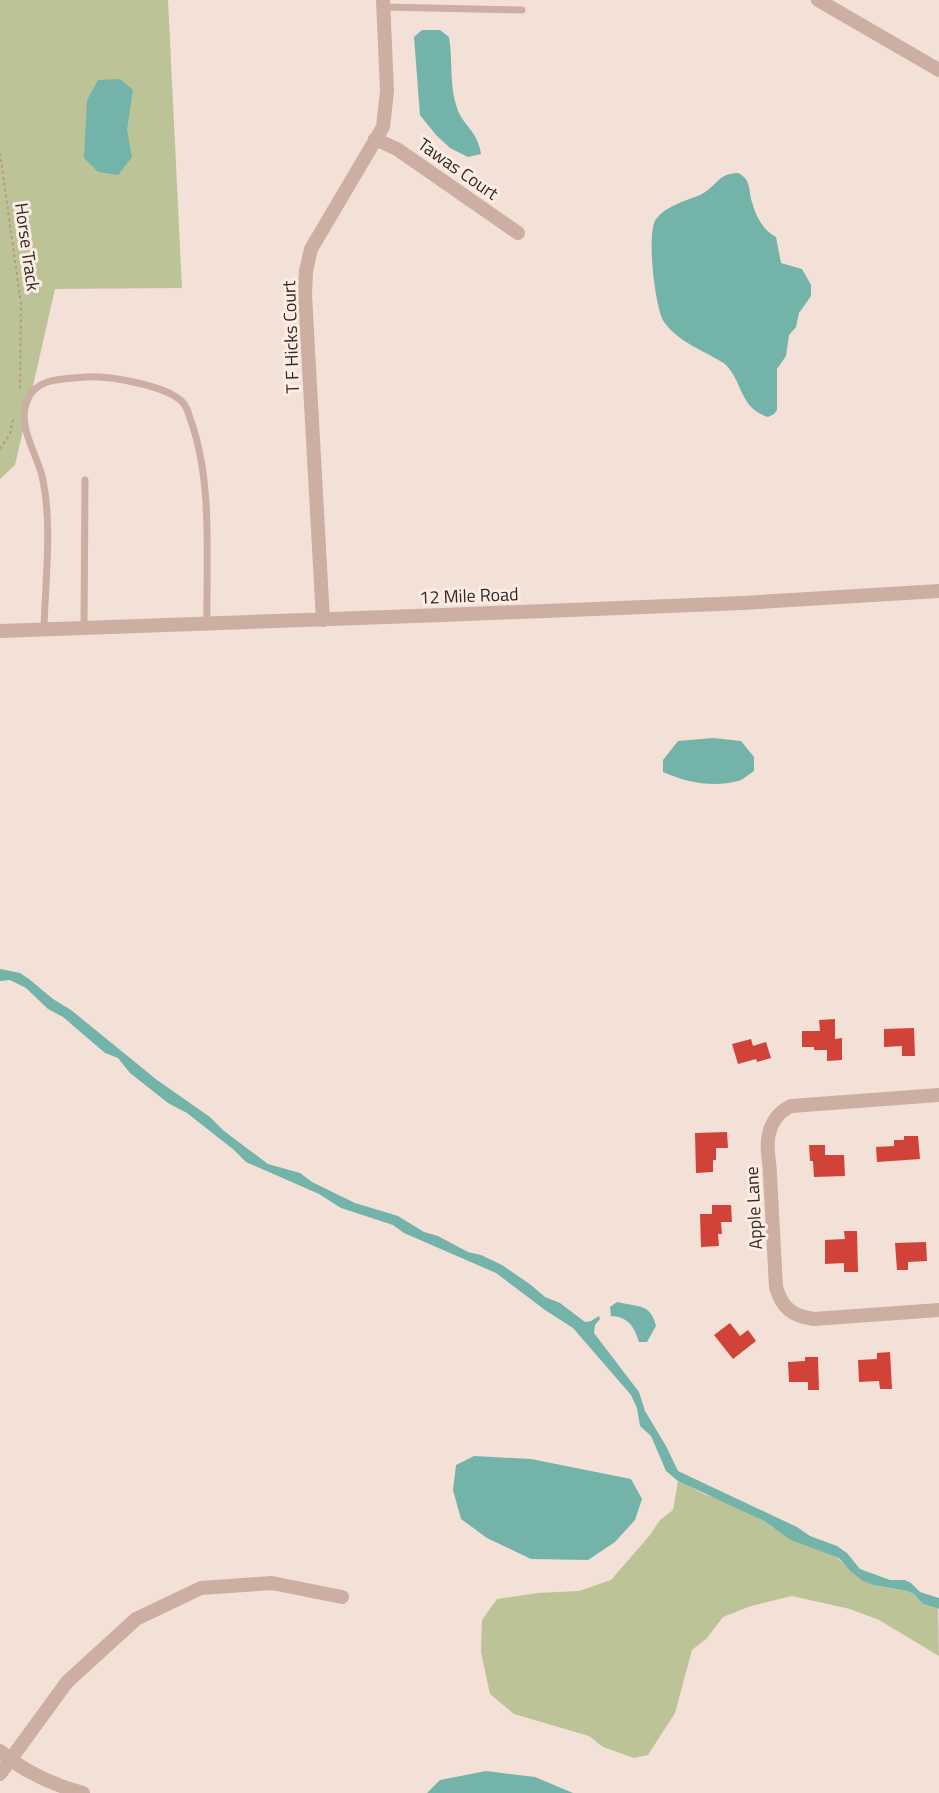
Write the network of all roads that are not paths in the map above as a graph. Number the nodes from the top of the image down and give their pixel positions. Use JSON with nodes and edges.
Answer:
{"nodes":[{"id":1,"x":818,"y":0,"type":"edge"},
{"id":2,"x":383,"y":3,"type":"edge"},
{"id":3,"x":522,"y":10,"type":"dead end"},
{"id":4,"x":939,"y":70,"type":"edge"},
{"id":5,"x":375,"y":138,"type":"junction"},
{"id":6,"x":518,"y":233,"type":"dead end"},
{"id":7,"x":85,"y":480,"type":"dead end"},
{"id":8,"x":939,"y":591,"type":"edge"},
{"id":9,"x":323,"y":620,"type":"junction"},
{"id":10,"x":207,"y":625,"type":"junction"},
{"id":11,"x":84,"y":629,"type":"junction"},
{"id":12,"x":44,"y":630,"type":"junction"},
{"id":13,"x":0,"y":631,"type":"edge"},
{"id":14,"x":939,"y":1095,"type":"edge"},
{"id":15,"x":939,"y":1310,"type":"edge"},
{"id":16,"x":342,"y":1597,"type":"dead end"},
{"id":17,"x":0,"y":1751,"type":"edge"},
{"id":18,"x":11,"y":1761,"type":"junction"},
{"id":19,"x":0,"y":1774,"type":"edge"},
{"id":20,"x":83,"y":1793,"type":"edge"}],
"edges":[{"from":1,"to":4,"type":"street"},
{"from":2,"to":3,"type":"lane"},
{"from":2,"to":5,"type":"street","name":"T F Hicks Court"},
{"from":5,"to":6,"type":"street","name":"Tawas Court"},
{"from":5,"to":9,"type":"street","name":"T F Hicks Court"},
{"from":7,"to":11,"type":"lane"},
{"from":8,"to":9,"type":"street","name":"12 Mile Road"},
{"from":9,"to":10,"type":"street","name":"12 Mile Road"},
{"from":10,"to":11,"type":"street","name":"12 Mile Road"},
{"from":10,"to":12,"type":"lane"},
{"from":11,"to":12,"type":"street","name":"12 Mile Road"},
{"from":12,"to":13,"type":"street","name":"12 Mile Road"},
{"from":14,"to":15,"type":"street","name":"Apple Lane"},
{"from":16,"to":18,"type":"street"},
{"from":17,"to":18,"type":"street"},
{"from":18,"to":19,"type":"street"},
{"from":18,"to":20,"type":"street"}]}
